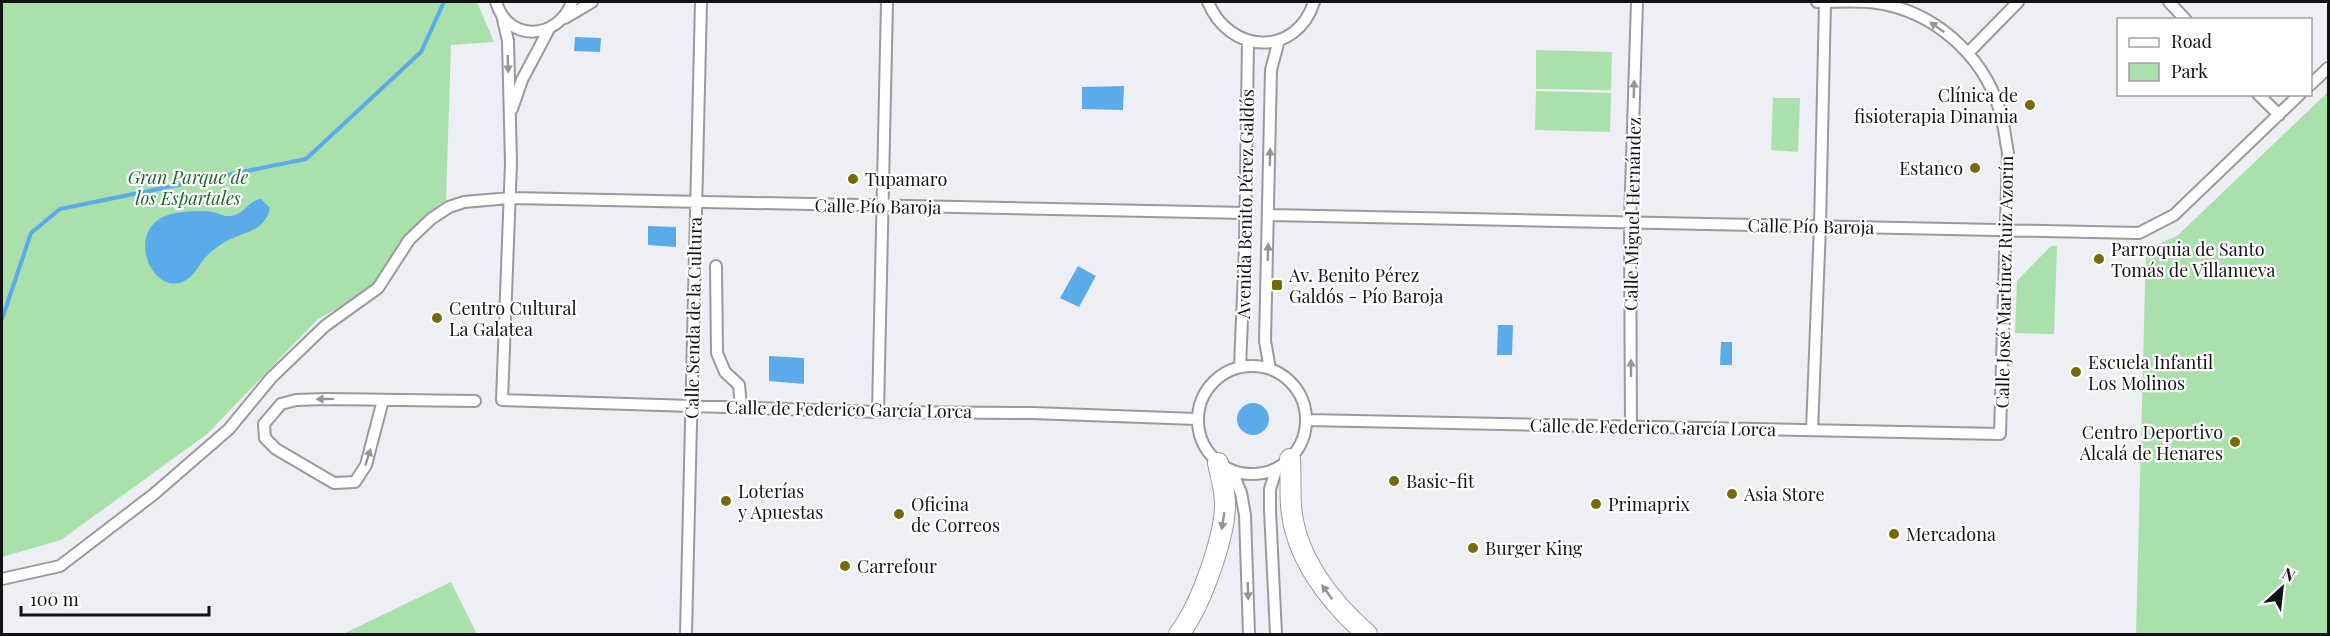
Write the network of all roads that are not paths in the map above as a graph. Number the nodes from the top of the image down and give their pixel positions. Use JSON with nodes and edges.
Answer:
{"nodes":[{"id":1,"x":496,"y":2,"type":"edge"},
{"id":2,"x":572,"y":2,"type":"edge"},
{"id":3,"x":592,"y":2,"type":"edge"},
{"id":4,"x":701,"y":2,"type":"edge"},
{"id":5,"x":887,"y":2,"type":"edge"},
{"id":6,"x":1208,"y":2,"type":"edge"},
{"id":7,"x":1314,"y":2,"type":"edge"},
{"id":8,"x":1637,"y":2,"type":"edge"},
{"id":9,"x":1817,"y":2,"type":"edge"},
{"id":10,"x":1825,"y":2,"type":"edge"},
{"id":11,"x":2018,"y":2,"type":"edge"},
{"id":12,"x":2169,"y":2,"type":"edge"},
{"id":13,"x":502,"y":15,"type":"junction"},
{"id":14,"x":2184,"y":18,"type":"edge"},
{"id":15,"x":562,"y":20,"type":"junction"},
{"id":16,"x":549,"y":29,"type":"junction"},
{"id":17,"x":1279,"y":40,"type":"junction"},
{"id":18,"x":1248,"y":41,"type":"junction"},
{"id":19,"x":1968,"y":52,"type":"junction"},
{"id":20,"x":2328,"y":68,"type":"edge"},
{"id":21,"x":2312,"y":83,"type":"edge"},
{"id":22,"x":2260,"y":96,"type":"edge"},
{"id":23,"x":2298,"y":96,"type":"edge"},
{"id":24,"x":510,"y":115,"type":"junction"},
{"id":25,"x":2279,"y":115,"type":"junction"},
{"id":26,"x":511,"y":198,"type":"junction"},
{"id":27,"x":696,"y":203,"type":"junction"},
{"id":28,"x":883,"y":206,"type":"junction"},
{"id":29,"x":1246,"y":213,"type":"junction"},
{"id":30,"x":1269,"y":215,"type":"junction"},
{"id":31,"x":1630,"y":222,"type":"junction"},
{"id":32,"x":1820,"y":226,"type":"junction"},
{"id":33,"x":2007,"y":230,"type":"junction"},
{"id":34,"x":716,"y":267,"type":"dead end"},
{"id":35,"x":1240,"y":367,"type":"junction"},
{"id":36,"x":1270,"y":369,"type":"junction"},
{"id":37,"x":383,"y":400,"type":"junction"},
{"id":38,"x":475,"y":401,"type":"dead end"},
{"id":39,"x":691,"y":405,"type":"junction"},
{"id":40,"x":741,"y":407,"type":"junction"},
{"id":41,"x":878,"y":412,"type":"junction"},
{"id":42,"x":1197,"y":419,"type":"junction"},
{"id":43,"x":1307,"y":420,"type":"junction"},
{"id":44,"x":1631,"y":427,"type":"junction"},
{"id":45,"x":1812,"y":430,"type":"junction"},
{"id":46,"x":2000,"y":434,"type":"joint"},
{"id":47,"x":1283,"y":465,"type":"junction"},
{"id":48,"x":1225,"y":467,"type":"junction"},
{"id":49,"x":2,"y":579,"type":"edge"},
{"id":50,"x":686,"y":634,"type":"edge"},
{"id":51,"x":1179,"y":634,"type":"edge"},
{"id":52,"x":1249,"y":634,"type":"edge"},
{"id":53,"x":1276,"y":634,"type":"edge"},
{"id":54,"x":1367,"y":634,"type":"edge"}],
"edges":[{"from":1,"to":13,"type":"street"},
{"from":2,"to":15,"type":"street"},
{"from":3,"to":15,"type":"street"},
{"from":4,"to":27,"type":"street","name":"Calle Senda de la Cultura"},
{"from":5,"to":28,"type":"street"},
{"from":6,"to":18,"type":"street"},
{"from":7,"to":17,"type":"street"},
{"from":31,"to":8,"type":"street","name":"Calle Miguel Hernández","one_way":true},
{"from":9,"to":10,"type":"street","name":"Calle José Martínez Ruiz Azorín"},
{"from":19,"to":10,"type":"street","name":"Calle José Martínez Ruiz Azorín","one_way":true},
{"from":10,"to":32,"type":"street"},
{"from":11,"to":19,"type":"street"},
{"from":12,"to":14,"type":"street"},
{"from":13,"to":16,"type":"street"},
{"from":13,"to":24,"type":"street","one_way":true},
{"from":15,"to":16,"type":"street"},
{"from":16,"to":24,"type":"street"},
{"from":17,"to":18,"type":"street"},
{"from":30,"to":17,"type":"street","name":"Avenida Benito Pérez Galdós","one_way":true},
{"from":18,"to":29,"type":"street","name":"Avenida Benito Pérez Galdós"},
{"from":19,"to":33,"type":"street","name":"Calle José Martínez Ruiz Azorín"},
{"from":20,"to":21,"type":"street"},
{"from":22,"to":25,"type":"street"},
{"from":23,"to":25,"type":"street","name":"Calle Pío Baroja"},
{"from":24,"to":26,"type":"street"},
{"from":25,"to":33,"type":"street","name":"Calle Pío Baroja"},
{"from":26,"to":27,"type":"street","name":"Calle Pío Baroja"},
{"from":26,"to":39,"type":"street","name":"Calle de Federico García Lorca"},
{"from":26,"to":49,"type":"street","name":"Calle Pío Baroja"},
{"from":27,"to":28,"type":"street","name":"Calle Pío Baroja"},
{"from":27,"to":39,"type":"street","name":"Calle Senda de la Cultura"},
{"from":28,"to":29,"type":"street","name":"Calle Pío Baroja"},
{"from":28,"to":41,"type":"street"},
{"from":29,"to":35,"type":"street","name":"Avenida Benito Pérez Galdós"},
{"from":30,"to":31,"type":"street","name":"Calle Pío Baroja"},
{"from":36,"to":30,"type":"street","name":"Avenida Benito Pérez Galdós","one_way":true},
{"from":31,"to":32,"type":"street","name":"Calle Pío Baroja"},
{"from":44,"to":31,"type":"street","name":"Calle Miguel Hernández","one_way":true},
{"from":32,"to":33,"type":"street","name":"Calle Pío Baroja"},
{"from":32,"to":45,"type":"street"},
{"from":33,"to":46,"type":"street","name":"Calle José Martínez Ruiz Azorín"},
{"from":34,"to":40,"type":"street"},
{"from":35,"to":36,"type":"street"},
{"from":35,"to":42,"type":"street"},
{"from":36,"to":43,"type":"street"},
{"from":37,"to":37,"type":"street","one_way":true},
{"from":37,"to":38,"type":"street"},
{"from":39,"to":40,"type":"street","name":"Calle de Federico García Lorca"},
{"from":39,"to":50,"type":"street","name":"Calle Senda de la Cultura"},
{"from":40,"to":41,"type":"street","name":"Calle de Federico García Lorca"},
{"from":41,"to":42,"type":"street","name":"Calle de Federico García Lorca"},
{"from":42,"to":48,"type":"street"},
{"from":43,"to":44,"type":"street","name":"Calle de Federico García Lorca"},
{"from":43,"to":47,"type":"street"},
{"from":44,"to":45,"type":"street","name":"Calle de Federico García Lorca"},
{"from":45,"to":46,"type":"street","name":"Calle de Federico García Lorca"},
{"from":47,"to":48,"type":"street"},
{"from":47,"to":53,"type":"street"},
{"from":54,"to":47,"type":"highway","one_way":true},
{"from":48,"to":51,"type":"highway","one_way":true},
{"from":48,"to":52,"type":"street","one_way":true}]}
